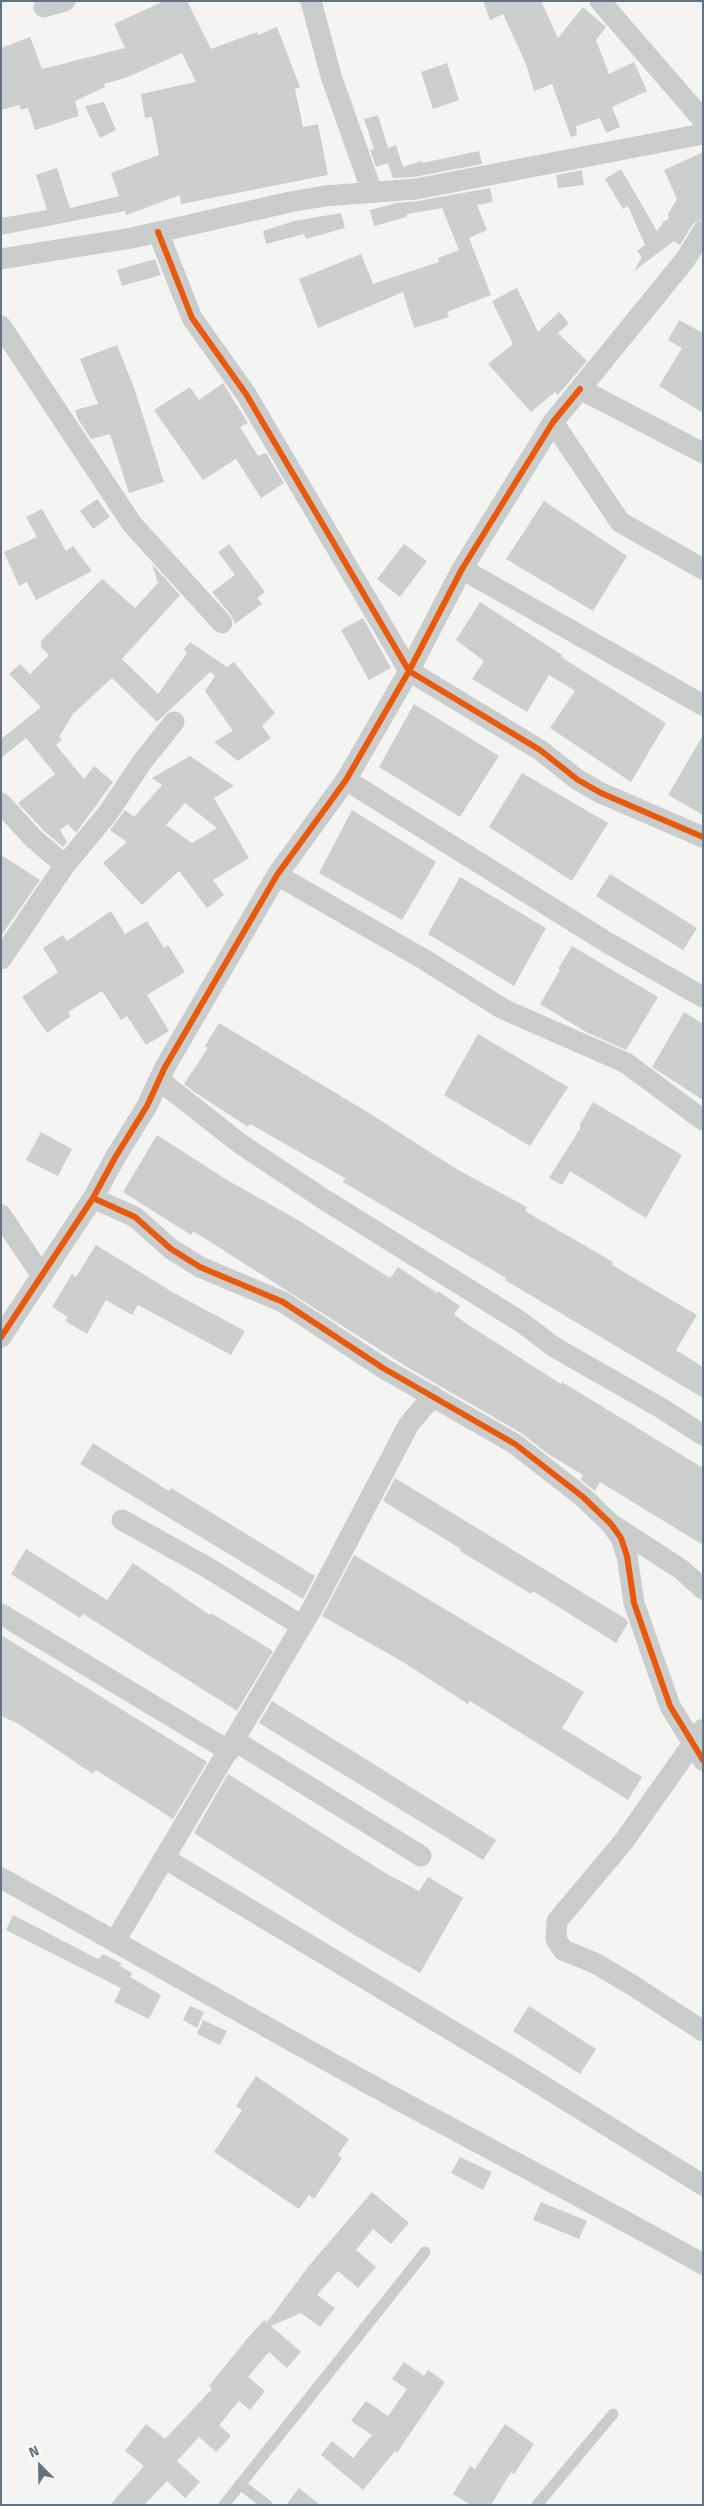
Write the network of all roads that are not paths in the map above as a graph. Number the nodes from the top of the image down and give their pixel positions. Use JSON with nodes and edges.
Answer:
{"nodes":[{"id":1,"x":66,"y":1,"type":"edge"},
{"id":2,"x":311,"y":1,"type":"edge"},
{"id":3,"x":600,"y":1,"type":"edge"},
{"id":4,"x":44,"y":7,"type":"dead end"},
{"id":5,"x":703,"y":120,"type":"edge"},
{"id":6,"x":703,"y":134,"type":"edge"},
{"id":7,"x":372,"y":192,"type":"junction"},
{"id":8,"x":703,"y":231,"type":"edge"},
{"id":9,"x":158,"y":232,"type":"junction"},
{"id":10,"x":1,"y":259,"type":"edge"},
{"id":11,"x":1,"y":326,"type":"edge"},
{"id":12,"x":580,"y":389,"type":"junction"},
{"id":13,"x":553,"y":422,"type":"junction"},
{"id":14,"x":703,"y":453,"type":"edge"},
{"id":15,"x":703,"y":568,"type":"edge"},
{"id":16,"x":462,"y":569,"type":"junction"},
{"id":17,"x":222,"y":623,"type":"dead end"},
{"id":18,"x":409,"y":671,"type":"junction"},
{"id":19,"x":703,"y":706,"type":"edge"},
{"id":20,"x":174,"y":722,"type":"dead end"},
{"id":21,"x":346,"y":780,"type":"junction"},
{"id":22,"x":1,"y":803,"type":"edge"},
{"id":23,"x":703,"y":837,"type":"edge"},
{"id":24,"x":65,"y":865,"type":"junction"},
{"id":25,"x":277,"y":875,"type":"junction"},
{"id":26,"x":1,"y":960,"type":"edge"},
{"id":27,"x":703,"y":997,"type":"edge"},
{"id":28,"x":159,"y":1080,"type":"junction"},
{"id":29,"x":703,"y":1120,"type":"edge"},
{"id":30,"x":93,"y":1198,"type":"junction"},
{"id":31,"x":1,"y":1215,"type":"edge"},
{"id":32,"x":42,"y":1276,"type":"junction"},
{"id":33,"x":1,"y":1337,"type":"edge"},
{"id":34,"x":433,"y":1396,"type":"junction"},
{"id":35,"x":703,"y":1435,"type":"edge"},
{"id":36,"x":122,"y":1520,"type":"dead end"},
{"id":37,"x":611,"y":1524,"type":"junction"},
{"id":38,"x":703,"y":1589,"type":"edge"},
{"id":39,"x":1,"y":1614,"type":"edge"},
{"id":40,"x":302,"y":1626,"type":"junction"},
{"id":41,"x":700,"y":1744,"type":"edge"},
{"id":42,"x":232,"y":1746,"type":"junction"},
{"id":43,"x":421,"y":1856,"type":"dead end"},
{"id":44,"x":164,"y":1858,"type":"junction"},
{"id":45,"x":1,"y":1878,"type":"edge"},
{"id":46,"x":115,"y":1941,"type":"junction"},
{"id":47,"x":703,"y":2031,"type":"edge"},
{"id":48,"x":703,"y":2185,"type":"edge"},
{"id":49,"x":424,"y":2252,"type":"dead end"},
{"id":50,"x":703,"y":2264,"type":"edge"},
{"id":51,"x":612,"y":2414,"type":"dead end"},
{"id":52,"x":240,"y":2484,"type":"junction"},
{"id":53,"x":224,"y":2505,"type":"edge"},
{"id":54,"x":267,"y":2505,"type":"edge"},
{"id":55,"x":537,"y":2505,"type":"edge"}],
"edges":[{"from":1,"to":4,"type":"street"},
{"from":2,"to":7,"type":"street"},
{"from":3,"to":5,"type":"street"},
{"from":6,"to":7,"type":"street"},
{"from":7,"to":9,"type":"street"},
{"from":8,"to":12,"type":"street"},
{"from":9,"to":10,"type":"street"},
{"from":9,"to":18,"type":"street"},
{"from":11,"to":17,"type":"street"},
{"from":12,"to":13,"type":"street"},
{"from":12,"to":14,"type":"street"},
{"from":13,"to":15,"type":"street"},
{"from":13,"to":16,"type":"street"},
{"from":16,"to":18,"type":"street"},
{"from":16,"to":19,"type":"street"},
{"from":18,"to":21,"type":"street"},
{"from":18,"to":23,"type":"street"},
{"from":20,"to":24,"type":"street"},
{"from":21,"to":25,"type":"street"},
{"from":21,"to":27,"type":"street"},
{"from":22,"to":24,"type":"street"},
{"from":24,"to":26,"type":"street"},
{"from":25,"to":28,"type":"street"},
{"from":25,"to":29,"type":"street"},
{"from":28,"to":30,"type":"street"},
{"from":28,"to":35,"type":"street"},
{"from":30,"to":32,"type":"street"},
{"from":30,"to":34,"type":"street"},
{"from":31,"to":32,"type":"street"},
{"from":32,"to":33,"type":"street"},
{"from":34,"to":37,"type":"street"},
{"from":34,"to":40,"type":"street"},
{"from":36,"to":40,"type":"street"},
{"from":37,"to":38,"type":"street"},
{"from":37,"to":41,"type":"street"},
{"from":39,"to":42,"type":"street"},
{"from":40,"to":42,"type":"street"},
{"from":41,"to":47,"type":"street"},
{"from":42,"to":43,"type":"street"},
{"from":42,"to":44,"type":"street"},
{"from":44,"to":46,"type":"street"},
{"from":44,"to":48,"type":"street"},
{"from":45,"to":46,"type":"street"},
{"from":46,"to":50,"type":"street"},
{"from":49,"to":52,"type":"lane"},
{"from":51,"to":55,"type":"lane"},
{"from":52,"to":53,"type":"lane"},
{"from":52,"to":54,"type":"lane"}]}
